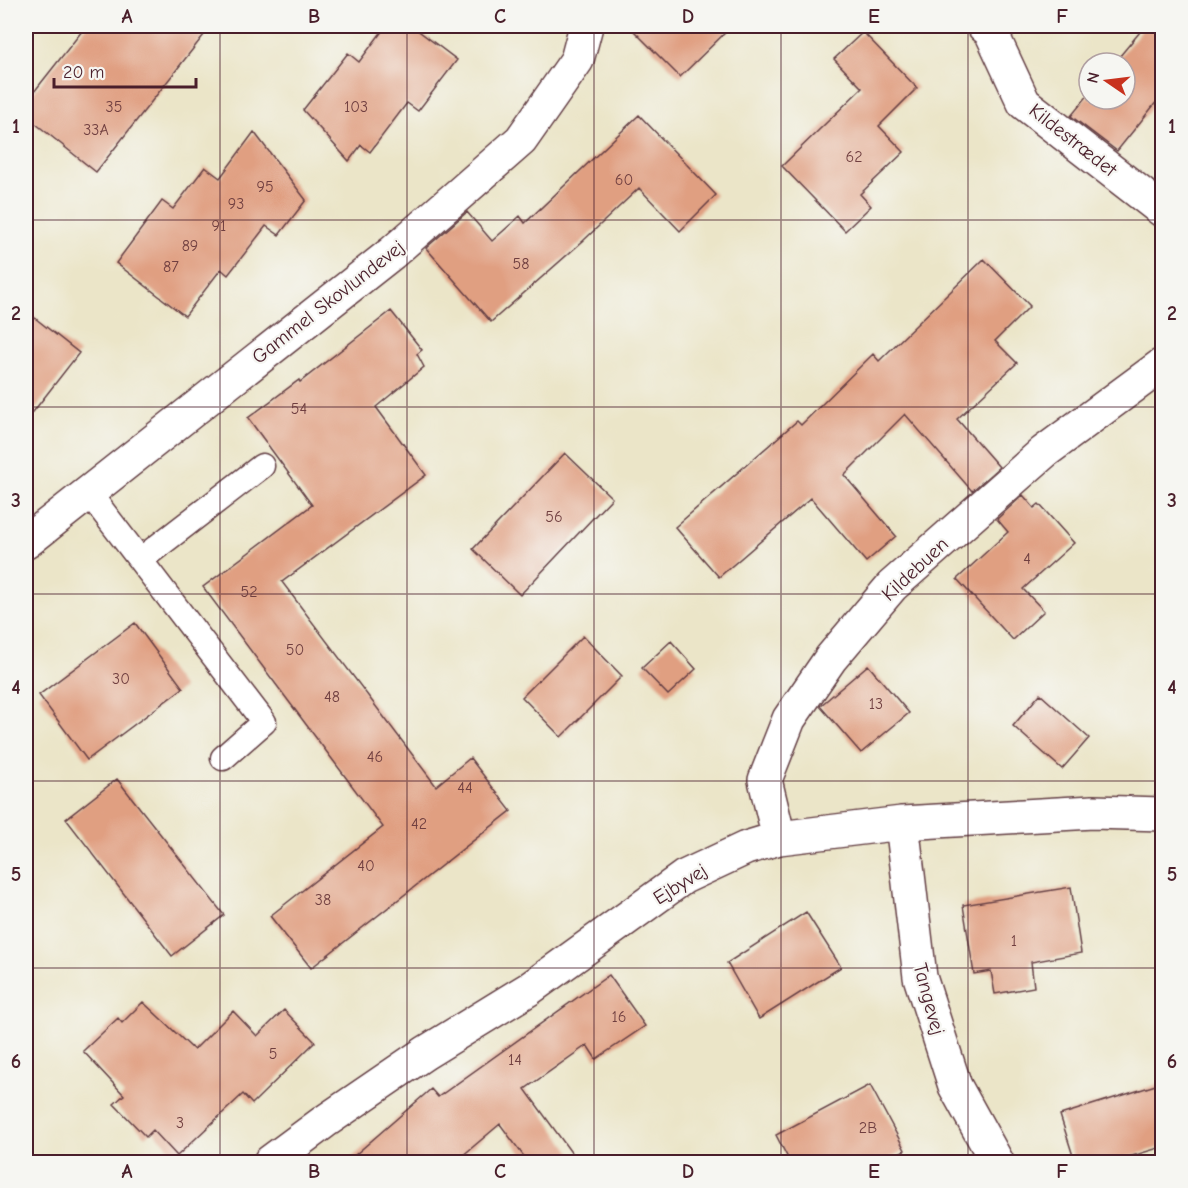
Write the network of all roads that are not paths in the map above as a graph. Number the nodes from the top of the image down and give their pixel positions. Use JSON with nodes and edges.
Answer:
{"nodes":[{"id":1,"x":586,"y":26,"type":"edge"},
{"id":2,"x":984,"y":26,"type":"edge"},
{"id":3,"x":1162,"y":210,"type":"edge"},
{"id":4,"x":1162,"y":365,"type":"edge"},
{"id":5,"x":262,"y":466,"type":"dead end"},
{"id":6,"x":88,"y":492,"type":"junction"},
{"id":7,"x":26,"y":542,"type":"edge"},
{"id":8,"x":140,"y":560,"type":"junction"},
{"id":9,"x":223,"y":758,"type":"dead end"},
{"id":10,"x":1162,"y":814,"type":"edge"},
{"id":11,"x":902,"y":823,"type":"junction"},
{"id":12,"x":779,"y":838,"type":"junction"},
{"id":13,"x":270,"y":1162,"type":"edge"},
{"id":14,"x":997,"y":1162,"type":"edge"}],
"edges":[{"from":1,"to":6,"type":"street","name":"Gammel Skovlundevej"},
{"from":2,"to":3,"type":"street","name":"Kildestrædet"},
{"from":4,"to":12,"type":"street","name":"Kildebuen"},
{"from":5,"to":8,"type":"lane"},
{"from":6,"to":7,"type":"street","name":"Gammel Skovlundevej"},
{"from":6,"to":8,"type":"lane"},
{"from":8,"to":9,"type":"lane"},
{"from":10,"to":11,"type":"street","name":"Ejbyvej"},
{"from":11,"to":12,"type":"street","name":"Ejbyvej"},
{"from":11,"to":14,"type":"street","name":"Tangevej"},
{"from":12,"to":13,"type":"street","name":"Ejbyvej"}]}
